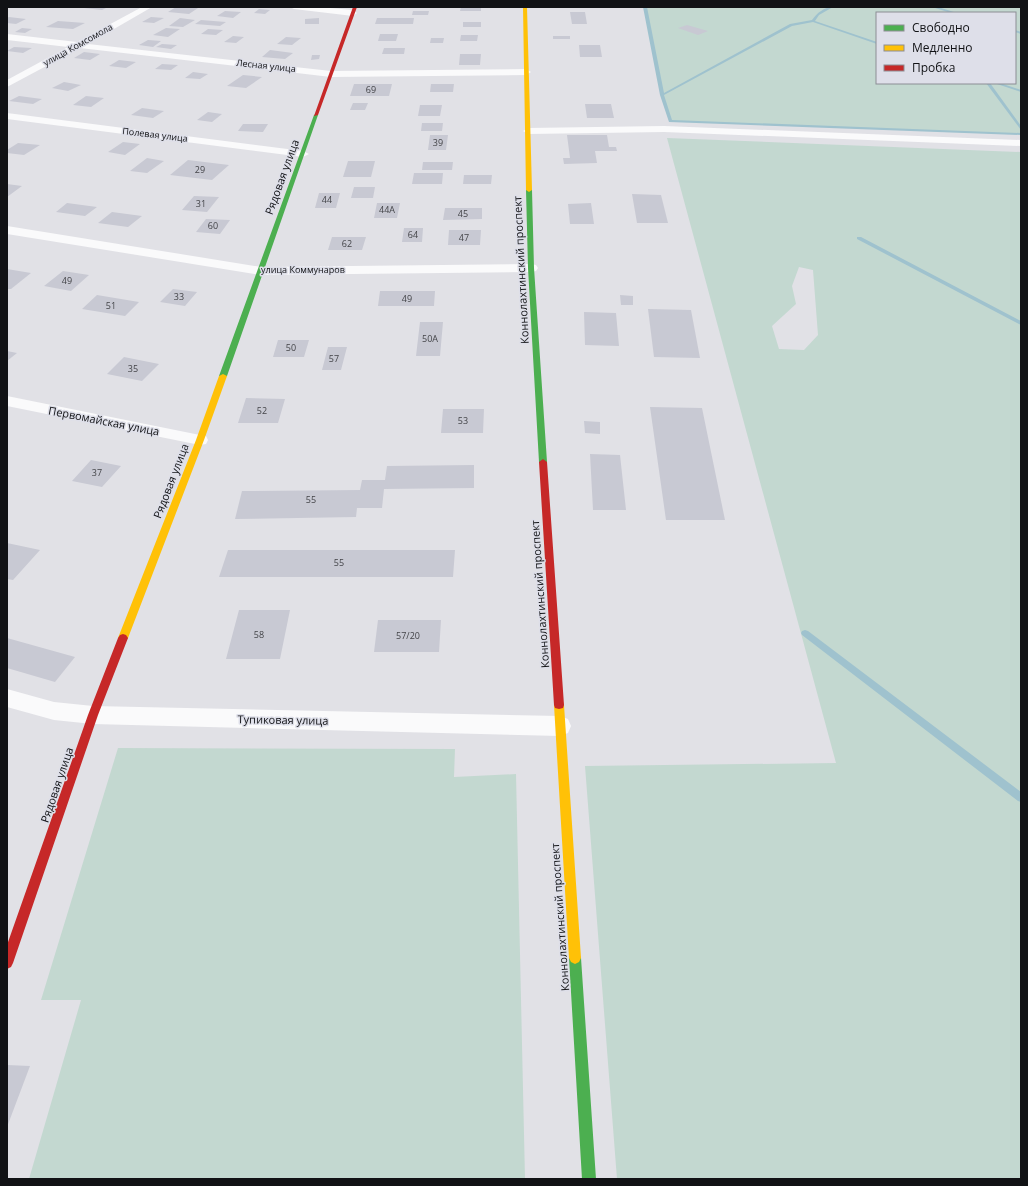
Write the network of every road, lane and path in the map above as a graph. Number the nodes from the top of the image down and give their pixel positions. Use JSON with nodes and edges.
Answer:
{"nodes":[{"id":1,"x":148,"y":7,"type":"edge"},
{"id":2,"x":294,"y":7,"type":"edge"},
{"id":3,"x":525,"y":7,"type":"edge"},
{"id":4,"x":354,"y":10,"type":"edge"},
{"id":5,"x":7,"y":37,"type":"edge"},
{"id":6,"x":78,"y":45,"type":"junction"},
{"id":7,"x":526,"y":72,"type":"junction"},
{"id":8,"x":331,"y":74,"type":"junction"},
{"id":9,"x":7,"y":84,"type":"edge"},
{"id":10,"x":7,"y":116,"type":"edge"},
{"id":11,"x":528,"y":131,"type":"junction"},
{"id":12,"x":1021,"y":143,"type":"edge"},
{"id":13,"x":303,"y":154,"type":"junction"},
{"id":14,"x":7,"y":230,"type":"edge"},
{"id":15,"x":531,"y":268,"type":"junction"},
{"id":16,"x":261,"y":271,"type":"junction"},
{"id":17,"x":7,"y":402,"type":"edge"},
{"id":18,"x":200,"y":440,"type":"junction"},
{"id":19,"x":7,"y":698,"type":"edge"},
{"id":20,"x":94,"y":715,"type":"junction"},
{"id":21,"x":560,"y":726,"type":"junction"},
{"id":22,"x":7,"y":963,"type":"edge"},
{"id":23,"x":589,"y":1179,"type":"edge"}],
"edges":[{"from":1,"to":6,"type":"street","name":"улица Комсомола"},
{"from":2,"to":4,"type":"street"},
{"from":3,"to":7,"type":"main road","name":"Коннолахтинский проспект"},
{"from":4,"to":8,"type":"main road","name":"Рядовая улица"},
{"from":5,"to":6,"type":"street","name":"Лесная улица"},
{"from":6,"to":8,"type":"street","name":"Лесная улица"},
{"from":6,"to":9,"type":"street","name":"улица Комсомола"},
{"from":7,"to":8,"type":"street","name":"Лесная улица"},
{"from":7,"to":11,"type":"main road","name":"Коннолахтинский проспект"},
{"from":8,"to":13,"type":"main road","name":"Рядовая улица"},
{"from":10,"to":13,"type":"street","name":"Полевая улица"},
{"from":11,"to":12,"type":"street"},
{"from":11,"to":15,"type":"main road","name":"Коннолахтинский проспект"},
{"from":13,"to":16,"type":"main road","name":"Рядовая улица"},
{"from":14,"to":16,"type":"street","name":"улица Коммунаров"},
{"from":15,"to":16,"type":"street","name":"улица Коммунаров"},
{"from":15,"to":21,"type":"main road","name":"Коннолахтинский проспект"},
{"from":16,"to":18,"type":"main road","name":"Рядовая улица"},
{"from":17,"to":18,"type":"street","name":"Первомайская улица"},
{"from":18,"to":20,"type":"main road","name":"Рядовая улица"},
{"from":19,"to":20,"type":"street","name":"Тупиковая улица"},
{"from":20,"to":21,"type":"street","name":"Тупиковая улица"},
{"from":20,"to":22,"type":"main road","name":"Рядовая улица"},
{"from":21,"to":23,"type":"main road","name":"Коннолахтинский проспект"}]}
